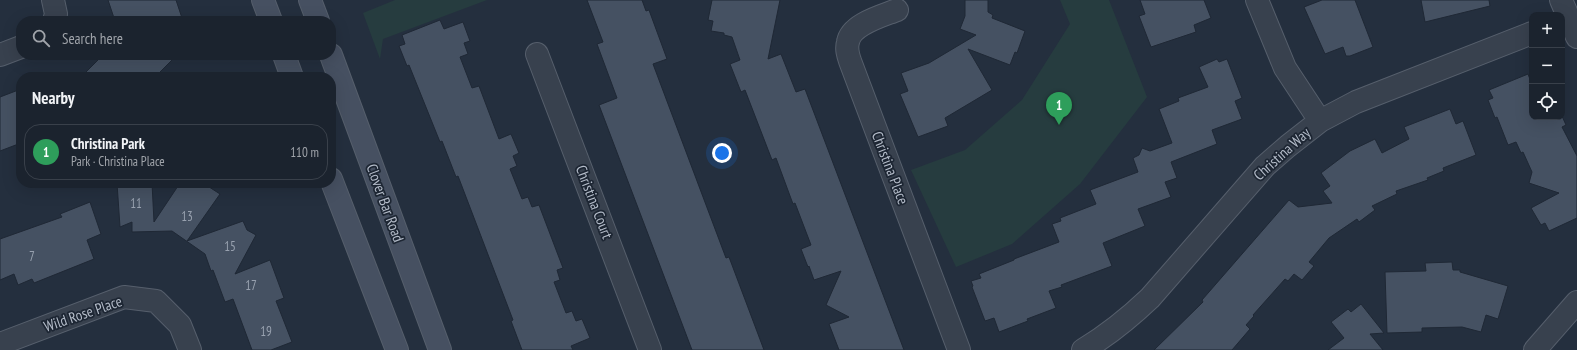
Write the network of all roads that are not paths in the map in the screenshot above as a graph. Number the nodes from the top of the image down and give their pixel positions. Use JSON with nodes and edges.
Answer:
{"nodes":[{"id":1,"x":53,"y":0,"type":"edge"},
{"id":2,"x":263,"y":0,"type":"edge"},
{"id":3,"x":310,"y":0,"type":"edge"},
{"id":4,"x":1257,"y":0,"type":"edge"},
{"id":5,"x":897,"y":10,"type":"dead end"},
{"id":6,"x":55,"y":16,"type":"edge"},
{"id":7,"x":269,"y":16,"type":"edge"},
{"id":8,"x":316,"y":16,"type":"edge"},
{"id":9,"x":1529,"y":34,"type":"edge"},
{"id":10,"x":16,"y":49,"type":"edge"},
{"id":11,"x":537,"y":54,"type":"dead end"},
{"id":12,"x":0,"y":55,"type":"edge"},
{"id":13,"x":286,"y":60,"type":"edge"},
{"id":14,"x":333,"y":60,"type":"edge"},
{"id":15,"x":290,"y":72,"type":"edge"},
{"id":16,"x":1320,"y":121,"type":"junction"},
{"id":17,"x":334,"y":188,"type":"edge"},
{"id":18,"x":1577,"y":302,"type":"edge"},
{"id":19,"x":0,"y":344,"type":"edge"},
{"id":20,"x":190,"y":350,"type":"edge"},
{"id":21,"x":396,"y":350,"type":"edge"},
{"id":22,"x":440,"y":350,"type":"edge"},
{"id":23,"x":650,"y":350,"type":"edge"},
{"id":24,"x":959,"y":350,"type":"edge"},
{"id":25,"x":1083,"y":350,"type":"edge"},
{"id":26,"x":1535,"y":350,"type":"edge"}],
"edges":[{"from":1,"to":6,"type":"street"},
{"from":2,"to":7,"type":"main road"},
{"from":3,"to":8,"type":"main road"},
{"from":4,"to":16,"type":"street"},
{"from":5,"to":24,"type":"street","name":"Christina Place"},
{"from":9,"to":16,"type":"street","name":"Christina Way"},
{"from":10,"to":12,"type":"street"},
{"from":11,"to":23,"type":"street","name":"Christina Court"},
{"from":13,"to":15,"type":"main road"},
{"from":14,"to":22,"type":"main road","name":"Clover Bar Road"},
{"from":16,"to":25,"type":"street","name":"Christina Way"},
{"from":17,"to":21,"type":"main road"},
{"from":18,"to":26,"type":"street"},
{"from":19,"to":20,"type":"street","name":"Wild Rose Place"}]}
